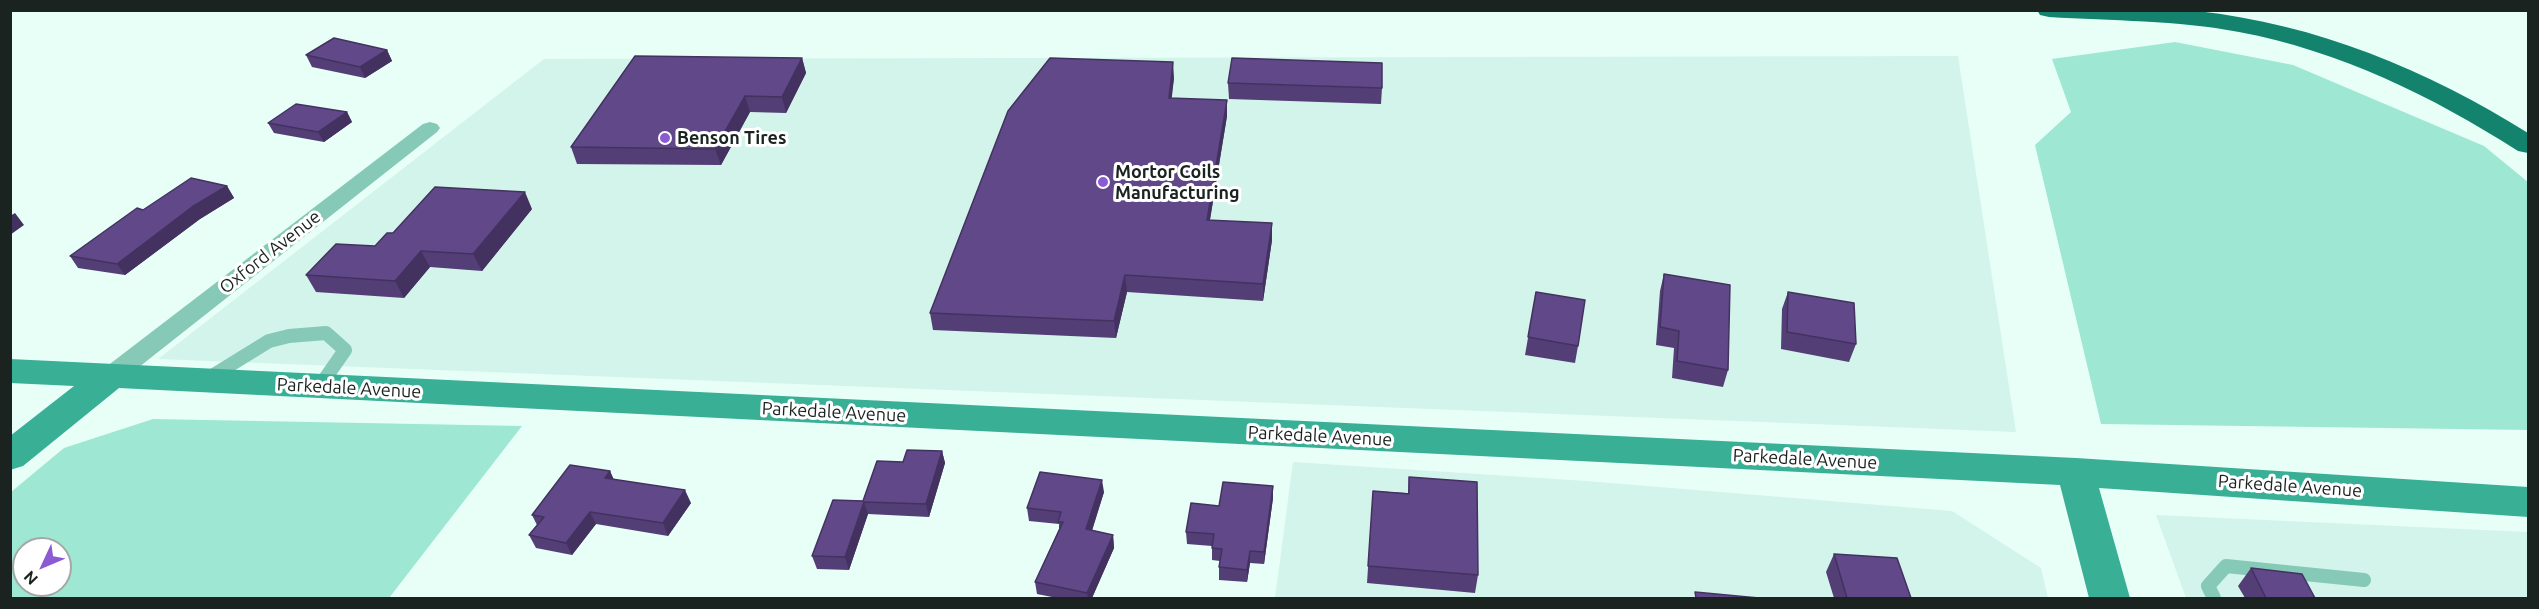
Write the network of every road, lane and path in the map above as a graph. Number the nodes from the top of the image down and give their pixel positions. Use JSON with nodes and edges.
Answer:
{"nodes":[{"id":1,"x":2049,"y":10,"type":"edge"},
{"id":2,"x":430,"y":128,"type":"dead end"},
{"id":3,"x":2529,"y":145,"type":"edge"},
{"id":4,"x":10,"y":371,"type":"edge"},
{"id":5,"x":111,"y":376,"type":"junction"},
{"id":6,"x":203,"y":381,"type":"junction"},
{"id":7,"x":319,"y":387,"type":"junction"},
{"id":8,"x":10,"y":456,"type":"edge"},
{"id":9,"x":2076,"y":472,"type":"junction"},
{"id":10,"x":2529,"y":502,"type":"edge"},
{"id":11,"x":2364,"y":580,"type":"dead end"},
{"id":12,"x":2109,"y":598,"type":"edge"},
{"id":13,"x":2214,"y":598,"type":"edge"}],
"edges":[{"from":1,"to":3,"type":"highway"},
{"from":2,"to":5,"type":"street","name":"Oxford Avenue"},
{"from":4,"to":5,"type":"main road","name":"Parkedale Avenue"},
{"from":5,"to":6,"type":"main road","name":"Parkedale Avenue"},
{"from":5,"to":8,"type":"main road"},
{"from":6,"to":7,"type":"main road","name":"Parkedale Avenue"},
{"from":6,"to":7,"type":"lane"},
{"from":7,"to":9,"type":"main road","name":"Parkedale Avenue"},
{"from":9,"to":10,"type":"main road","name":"Parkedale Avenue"},
{"from":9,"to":12,"type":"main road"},
{"from":11,"to":13,"type":"lane"}]}
